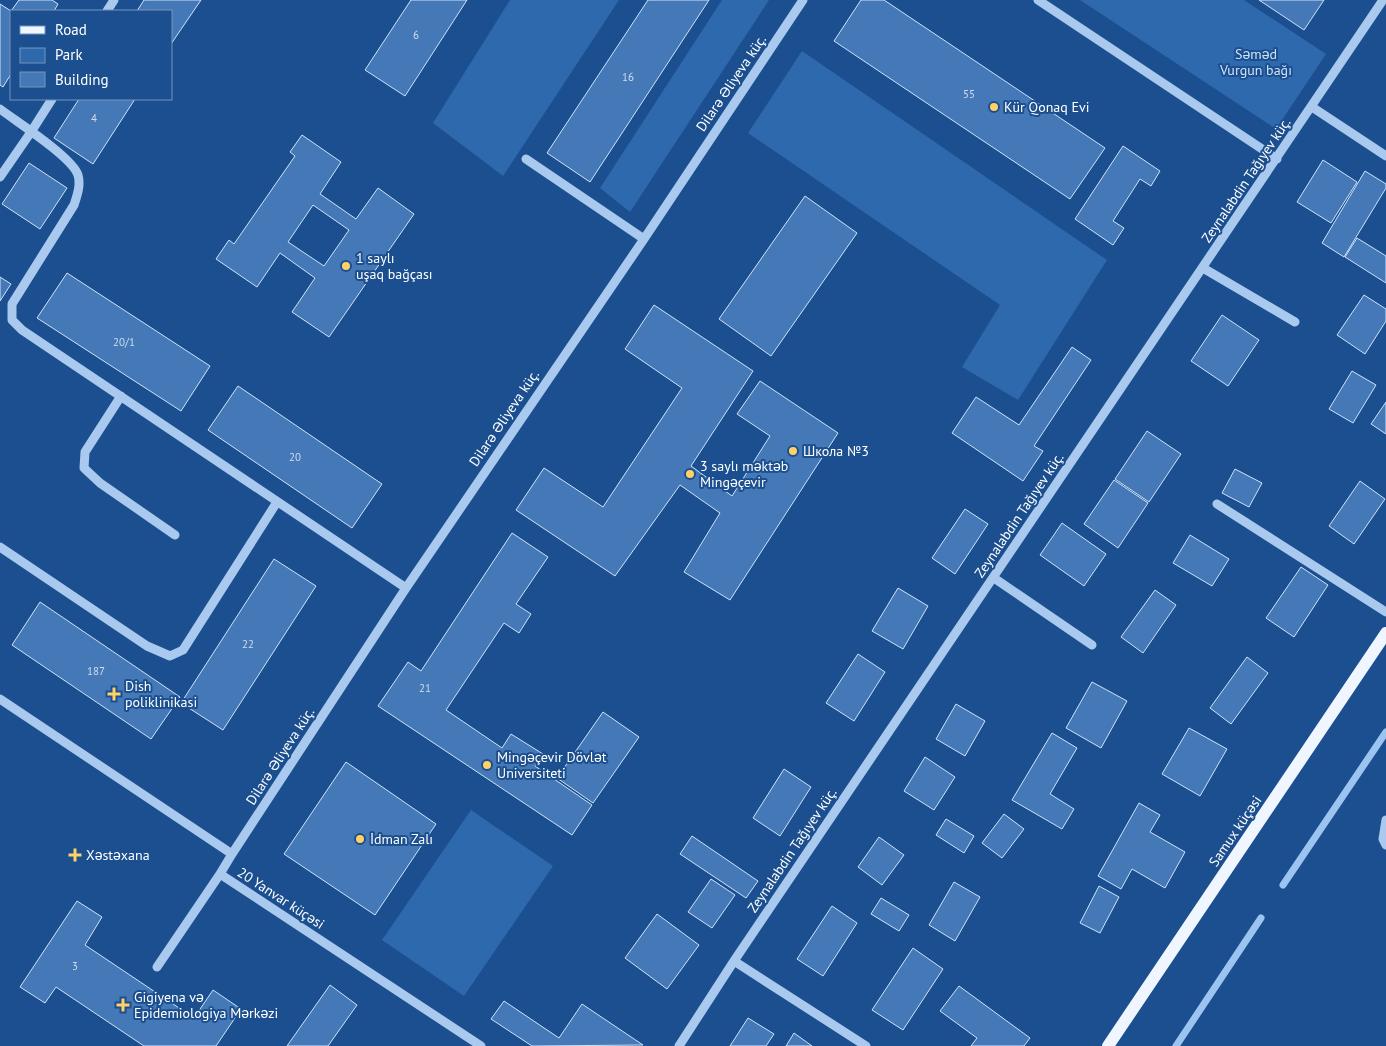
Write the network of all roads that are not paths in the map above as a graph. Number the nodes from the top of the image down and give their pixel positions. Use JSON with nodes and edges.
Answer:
{"nodes":[{"id":1,"x":804,"y":0,"type":"edge"},
{"id":2,"x":1038,"y":0,"type":"edge"},
{"id":3,"x":1383,"y":0,"type":"edge"},
{"id":4,"x":51,"y":100,"type":"edge"},
{"id":5,"x":1312,"y":107,"type":"junction"},
{"id":6,"x":0,"y":109,"type":"edge"},
{"id":7,"x":31,"y":132,"type":"junction"},
{"id":8,"x":1386,"y":156,"type":"edge"},
{"id":9,"x":526,"y":159,"type":"dead end"},
{"id":10,"x":1276,"y":159,"type":"junction"},
{"id":11,"x":0,"y":177,"type":"edge"},
{"id":12,"x":644,"y":239,"type":"junction"},
{"id":13,"x":1203,"y":268,"type":"junction"},
{"id":14,"x":1296,"y":322,"type":"dead end"},
{"id":15,"x":121,"y":396,"type":"junction"},
{"id":16,"x":277,"y":502,"type":"junction"},
{"id":17,"x":1217,"y":504,"type":"dead end"},
{"id":18,"x":175,"y":535,"type":"dead end"},
{"id":19,"x":0,"y":547,"type":"edge"},
{"id":20,"x":994,"y":578,"type":"junction"},
{"id":21,"x":406,"y":588,"type":"junction"},
{"id":22,"x":1386,"y":612,"type":"edge"},
{"id":23,"x":1386,"y":633,"type":"edge"},
{"id":24,"x":1092,"y":645,"type":"dead end"},
{"id":25,"x":0,"y":699,"type":"edge"},
{"id":26,"x":1386,"y":820,"type":"edge"},
{"id":27,"x":1386,"y":845,"type":"edge"},
{"id":28,"x":232,"y":854,"type":"junction"},
{"id":29,"x":220,"y":874,"type":"junction"},
{"id":30,"x":734,"y":961,"type":"junction"},
{"id":31,"x":157,"y":967,"type":"dead end"},
{"id":32,"x":481,"y":1046,"type":"edge"},
{"id":33,"x":679,"y":1046,"type":"edge"},
{"id":34,"x":866,"y":1046,"type":"edge"},
{"id":35,"x":1108,"y":1046,"type":"edge"}],
"edges":[{"from":1,"to":12,"type":"street","name":"Dilarə Əliyeva küç."},
{"from":2,"to":10,"type":"street"},
{"from":3,"to":5,"type":"street","name":"Zeynalabdin Tağıyev küç."},
{"from":4,"to":7,"type":"street"},
{"from":5,"to":8,"type":"street"},
{"from":5,"to":10,"type":"street","name":"Zeynalabdin Tağıyev küç."},
{"from":6,"to":7,"type":"street"},
{"from":7,"to":11,"type":"street"},
{"from":7,"to":15,"type":"street"},
{"from":9,"to":12,"type":"street"},
{"from":10,"to":13,"type":"street","name":"Zeynalabdin Tağıyev küç."},
{"from":12,"to":21,"type":"street","name":"Dilarə Əliyeva küç."},
{"from":13,"to":14,"type":"street"},
{"from":13,"to":20,"type":"street","name":"Zeynalabdin Tağıyev küç."},
{"from":15,"to":16,"type":"street"},
{"from":15,"to":18,"type":"street"},
{"from":16,"to":19,"type":"street"},
{"from":16,"to":21,"type":"street"},
{"from":17,"to":22,"type":"street"},
{"from":20,"to":24,"type":"street"},
{"from":20,"to":30,"type":"street","name":"Zeynalabdin Tağıyev küç."},
{"from":21,"to":28,"type":"street","name":"Dilarə Əliyeva küç."},
{"from":23,"to":35,"type":"main road","name":"Samux küçəsi"},
{"from":25,"to":28,"type":"street","name":"20 Yanvar küçəsi"},
{"from":26,"to":27,"type":"street"},
{"from":28,"to":29,"type":"street","name":"20 Yanvar küçəsi"},
{"from":29,"to":31,"type":"street"},
{"from":29,"to":32,"type":"street","name":"20 Yanvar küçəsi"},
{"from":30,"to":33,"type":"street","name":"Zeynalabdin Tağıyev küç."},
{"from":30,"to":34,"type":"street"}]}
